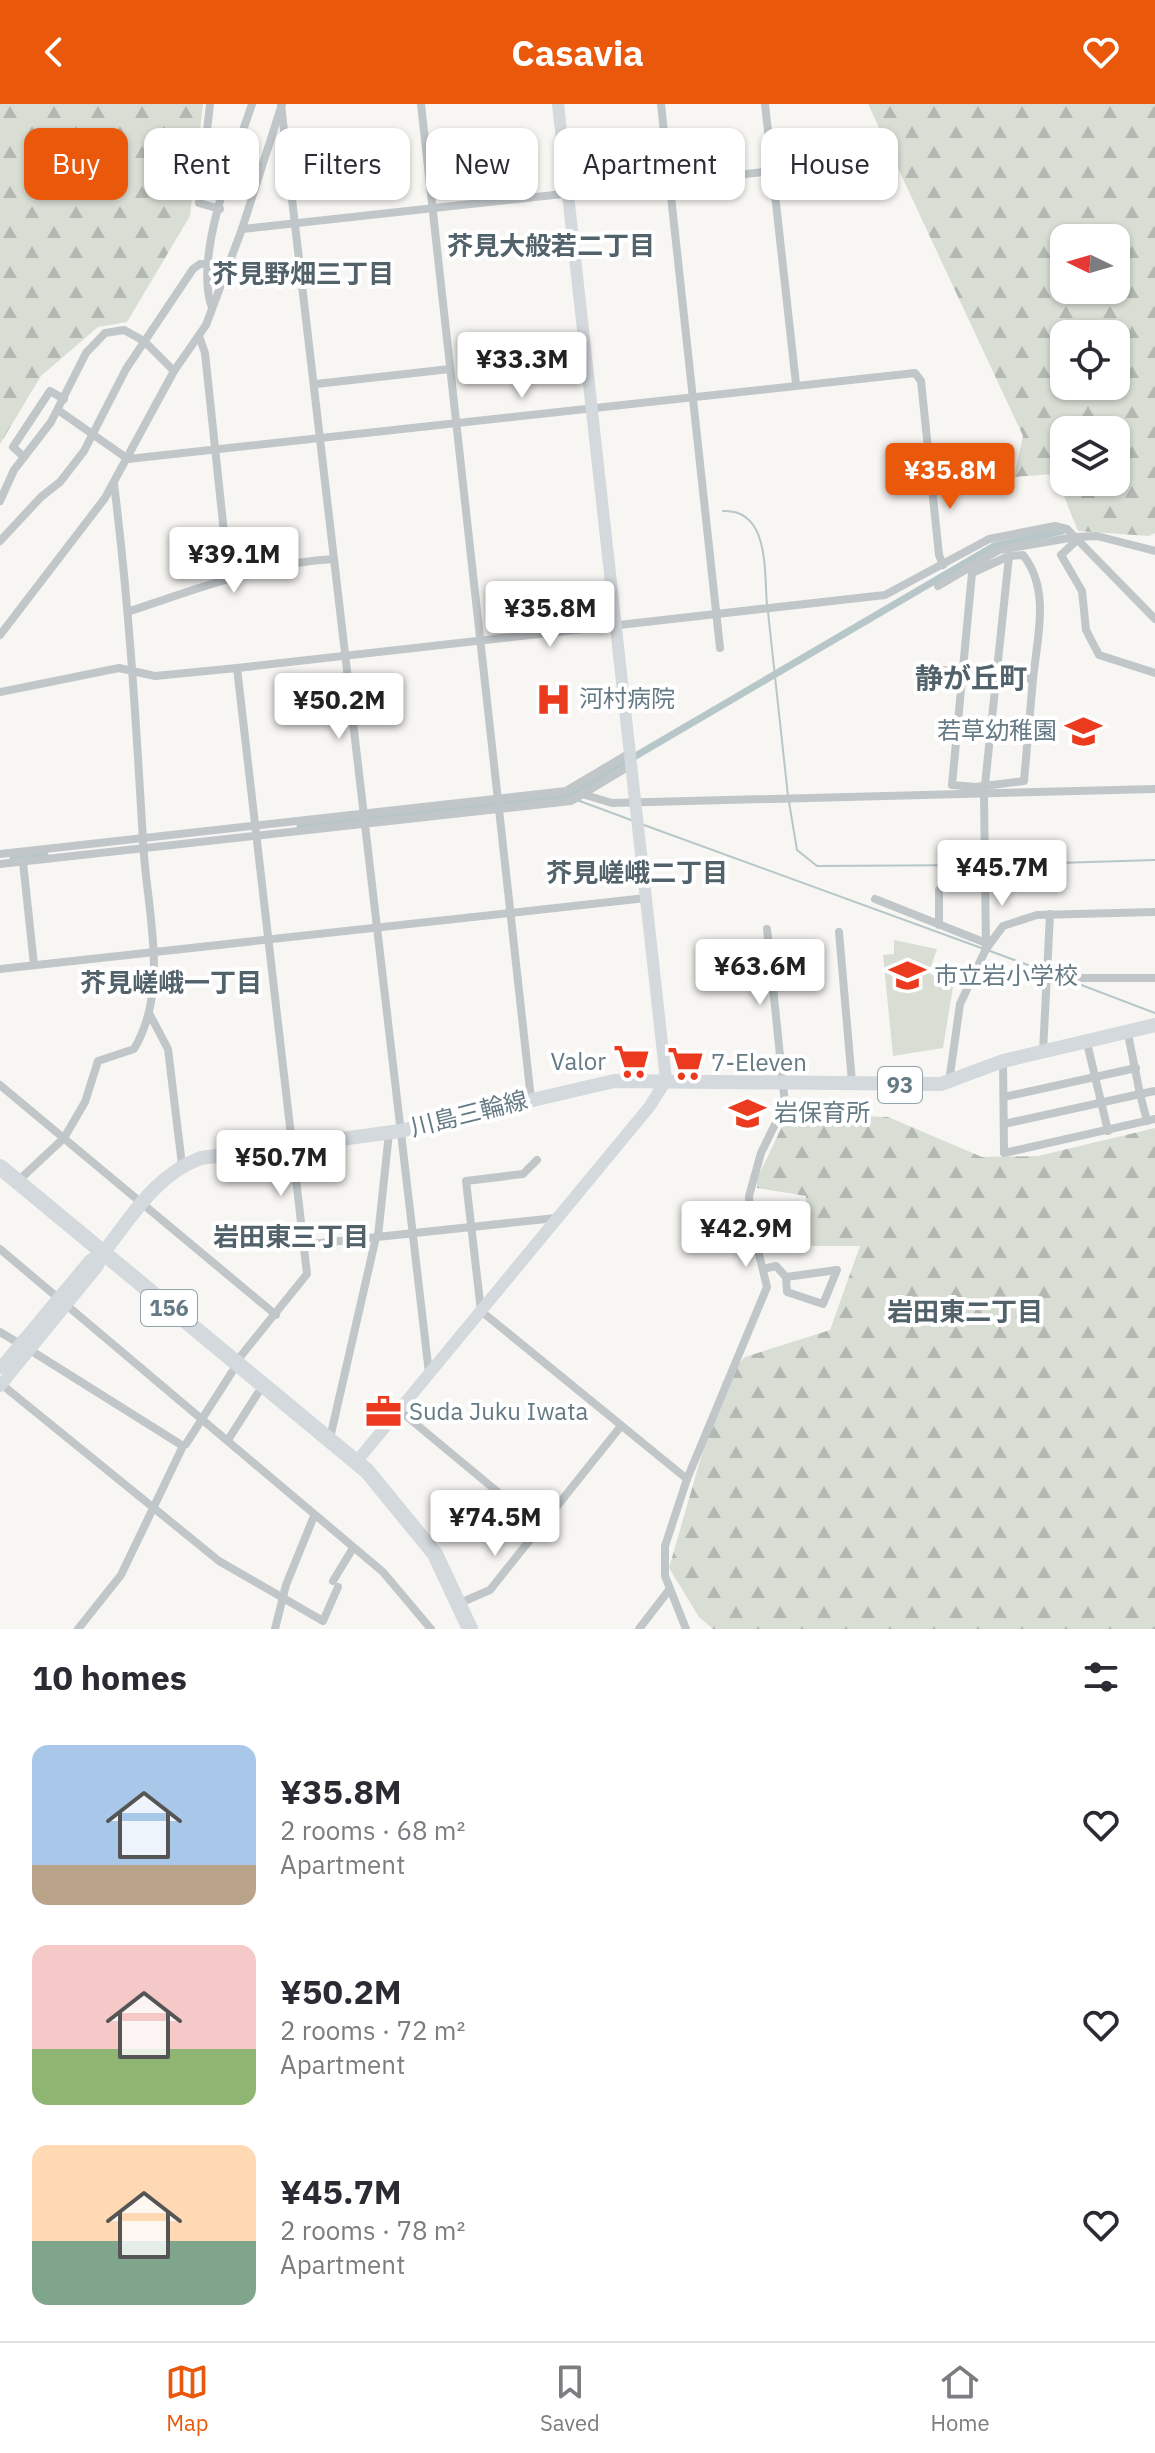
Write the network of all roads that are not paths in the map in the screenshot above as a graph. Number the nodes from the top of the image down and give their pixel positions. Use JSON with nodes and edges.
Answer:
{"nodes":[{"id":1,"x":210,"y":104,"type":"edge"},
{"id":2,"x":252,"y":104,"type":"edge"},
{"id":3,"x":421,"y":104,"type":"edge"},
{"id":4,"x":558,"y":104,"type":"edge"},
{"id":5,"x":661,"y":104,"type":"edge"},
{"id":6,"x":765,"y":104,"type":"edge"},
{"id":7,"x":284,"y":105,"type":"edge"},
{"id":8,"x":561,"y":128,"type":"edge"},
{"id":9,"x":663,"y":128,"type":"edge"},
{"id":10,"x":768,"y":128,"type":"edge"},
{"id":11,"x":554,"y":195,"type":"edge"},
{"id":12,"x":569,"y":200,"type":"edge"},
{"id":13,"x":671,"y":200,"type":"edge"},
{"id":14,"x":776,"y":200,"type":"edge"},
{"id":15,"x":432,"y":208,"type":"junction"},
{"id":16,"x":220,"y":209,"type":"junction"},
{"id":17,"x":297,"y":223,"type":"junction"},
{"id":18,"x":242,"y":229,"type":"junction"},
{"id":19,"x":208,"y":264,"type":"junction"},
{"id":20,"x":212,"y":310,"type":"junction"},
{"id":21,"x":199,"y":336,"type":"junction"},
{"id":22,"x":144,"y":341,"type":"junction"},
{"id":23,"x":450,"y":369,"type":"junction"},
{"id":24,"x":174,"y":371,"type":"junction"},
{"id":25,"x":316,"y":384,"type":"junction"},
{"id":26,"x":796,"y":384,"type":"junction"},
{"id":27,"x":692,"y":397,"type":"junction"},
{"id":28,"x":64,"y":399,"type":"junction"},
{"id":29,"x":591,"y":408,"type":"junction"},
{"id":30,"x":58,"y":410,"type":"junction"},
{"id":31,"x":456,"y":423,"type":"junction"},
{"id":32,"x":94,"y":435,"type":"junction"},
{"id":33,"x":321,"y":438,"type":"junction"},
{"id":34,"x":214,"y":450,"type":"junction"},
{"id":35,"x":24,"y":457,"type":"junction"},
{"id":36,"x":128,"y":459,"type":"junction"},
{"id":37,"x":114,"y":484,"type":"junction"},
{"id":38,"x":0,"y":501,"type":"edge"},
{"id":39,"x":1075,"y":539,"type":"junction"},
{"id":40,"x":0,"y":541,"type":"edge"},
{"id":41,"x":1155,"y":551,"type":"edge"},
{"id":42,"x":1009,"y":556,"type":"junction"},
{"id":43,"x":334,"y":559,"type":"junction"},
{"id":44,"x":943,"y":565,"type":"junction"},
{"id":45,"x":971,"y":570,"type":"junction"},
{"id":46,"x":229,"y":580,"type":"junction"},
{"id":47,"x":938,"y":586,"type":"dead end"},
{"id":48,"x":130,"y":611,"type":"junction"},
{"id":49,"x":716,"y":615,"type":"junction"},
{"id":50,"x":1155,"y":619,"type":"edge"},
{"id":51,"x":616,"y":625,"type":"junction"},
{"id":52,"x":0,"y":635,"type":"edge"},
{"id":53,"x":480,"y":640,"type":"junction"},
{"id":54,"x":720,"y":648,"type":"dead end"},
{"id":55,"x":345,"y":655,"type":"junction"},
{"id":56,"x":237,"y":668,"type":"junction"},
{"id":57,"x":932,"y":669,"type":"dead end"},
{"id":58,"x":134,"y":671,"type":"junction"},
{"id":59,"x":963,"y":672,"type":"junction"},
{"id":60,"x":1155,"y":673,"type":"edge"},
{"id":61,"x":997,"y":676,"type":"junction"},
{"id":62,"x":1033,"y":679,"type":"junction"},
{"id":63,"x":0,"y":692,"type":"edge"},
{"id":64,"x":630,"y":759,"type":"junction"},
{"id":65,"x":985,"y":789,"type":"junction"},
{"id":66,"x":1155,"y":789,"type":"edge"},
{"id":67,"x":582,"y":794,"type":"junction"},
{"id":68,"x":499,"y":798,"type":"junction"},
{"id":69,"x":635,"y":801,"type":"junction"},
{"id":70,"x":499,"y":809,"type":"junction"},
{"id":71,"x":363,"y":813,"type":"junction"},
{"id":72,"x":364,"y":824,"type":"junction"},
{"id":73,"x":255,"y":825,"type":"junction"},
{"id":74,"x":257,"y":837,"type":"junction"},
{"id":75,"x":143,"y":843,"type":"junction"},
{"id":76,"x":38,"y":849,"type":"junction"},
{"id":77,"x":0,"y":854,"type":"edge"},
{"id":78,"x":39,"y":860,"type":"junction"},
{"id":79,"x":23,"y":862,"type":"junction"},
{"id":80,"x":0,"y":864,"type":"edge"},
{"id":81,"x":939,"y":890,"type":"dead end"},
{"id":82,"x":646,"y":898,"type":"junction"},
{"id":83,"x":875,"y":899,"type":"dead end"},
{"id":84,"x":1155,"y":912,"type":"edge"},
{"id":85,"x":511,"y":913,"type":"junction"},
{"id":86,"x":1050,"y":914,"type":"junction"},
{"id":87,"x":939,"y":925,"type":"junction"},
{"id":88,"x":377,"y":928,"type":"junction"},
{"id":89,"x":767,"y":929,"type":"dead end"},
{"id":90,"x":839,"y":932,"type":"dead end"},
{"id":91,"x":269,"y":940,"type":"junction"},
{"id":92,"x":986,"y":946,"type":"junction"},
{"id":93,"x":153,"y":952,"type":"junction"},
{"id":94,"x":34,"y":965,"type":"junction"},
{"id":95,"x":1046,"y":966,"type":"junction"},
{"id":96,"x":0,"y":969,"type":"edge"},
{"id":97,"x":1155,"y":978,"type":"edge"},
{"id":98,"x":150,"y":1015,"type":"junction"},
{"id":99,"x":1155,"y":1025,"type":"edge"},
{"id":100,"x":1128,"y":1034,"type":"junction"},
{"id":101,"x":1087,"y":1043,"type":"junction"},
{"id":102,"x":1043,"y":1052,"type":"junction"},
{"id":103,"x":1003,"y":1061,"type":"junction"},
{"id":104,"x":1136,"y":1068,"type":"junction"},
{"id":105,"x":1095,"y":1076,"type":"junction"},
{"id":106,"x":666,"y":1080,"type":"junction"},
{"id":107,"x":784,"y":1081,"type":"junction"},
{"id":108,"x":852,"y":1082,"type":"junction"},
{"id":109,"x":949,"y":1082,"type":"junction"},
{"id":110,"x":0,"y":1085,"type":"edge"},
{"id":111,"x":1155,"y":1091,"type":"edge"},
{"id":112,"x":1140,"y":1094,"type":"junction"},
{"id":113,"x":1004,"y":1097,"type":"junction"},
{"id":114,"x":531,"y":1099,"type":"junction"},
{"id":115,"x":1102,"y":1103,"type":"junction"},
{"id":116,"x":1151,"y":1120,"type":"edge"},
{"id":117,"x":1004,"y":1124,"type":"junction"},
{"id":118,"x":1108,"y":1131,"type":"junction"},
{"id":119,"x":394,"y":1132,"type":"junction"},
{"id":120,"x":64,"y":1138,"type":"junction"},
{"id":121,"x":292,"y":1147,"type":"junction"},
{"id":122,"x":537,"y":1160,"type":"dead end"},
{"id":123,"x":182,"y":1165,"type":"junction"},
{"id":124,"x":0,"y":1167,"type":"edge"},
{"id":125,"x":18,"y":1182,"type":"junction"},
{"id":126,"x":141,"y":1203,"type":"junction"},
{"id":127,"x":556,"y":1218,"type":"junction"},
{"id":128,"x":472,"y":1227,"type":"junction"},
{"id":129,"x":410,"y":1233,"type":"junction"},
{"id":130,"x":377,"y":1236,"type":"junction"},
{"id":131,"x":302,"y":1245,"type":"junction"},
{"id":132,"x":0,"y":1249,"type":"edge"},
{"id":133,"x":103,"y":1253,"type":"junction"},
{"id":134,"x":763,"y":1269,"type":"junction"},
{"id":135,"x":786,"y":1277,"type":"junction"},
{"id":136,"x":62,"y":1301,"type":"junction"},
{"id":137,"x":481,"y":1311,"type":"junction"},
{"id":138,"x":276,"y":1315,"type":"junction"},
{"id":139,"x":0,"y":1332,"type":"edge"},
{"id":140,"x":25,"y":1347,"type":"junction"},
{"id":141,"x":234,"y":1367,"type":"junction"},
{"id":142,"x":0,"y":1368,"type":"edge"},
{"id":143,"x":429,"y":1373,"type":"junction"},
{"id":144,"x":0,"y":1384,"type":"edge"},
{"id":145,"x":258,"y":1393,"type":"dead end"},
{"id":146,"x":399,"y":1410,"type":"junction"},
{"id":147,"x":202,"y":1419,"type":"junction"},
{"id":148,"x":621,"y":1426,"type":"junction"},
{"id":149,"x":330,"y":1438,"type":"junction"},
{"id":150,"x":228,"y":1440,"type":"junction"},
{"id":151,"x":186,"y":1444,"type":"dead end"},
{"id":152,"x":357,"y":1461,"type":"junction"},
{"id":153,"x":687,"y":1479,"type":"junction"},
{"id":154,"x":155,"y":1508,"type":"junction"},
{"id":155,"x":314,"y":1516,"type":"junction"},
{"id":156,"x":540,"y":1527,"type":"junction"},
{"id":157,"x":353,"y":1548,"type":"junction"},
{"id":158,"x":669,"y":1590,"type":"junction"},
{"id":159,"x":282,"y":1600,"type":"junction"},
{"id":160,"x":460,"y":1603,"type":"junction"},
{"id":161,"x":78,"y":1629,"type":"edge"},
{"id":162,"x":275,"y":1629,"type":"edge"},
{"id":163,"x":431,"y":1629,"type":"edge"},
{"id":164,"x":470,"y":1629,"type":"edge"},
{"id":165,"x":639,"y":1629,"type":"edge"},
{"id":166,"x":686,"y":1629,"type":"edge"}],
"edges":[{"from":1,"to":16,"type":"street"},
{"from":2,"to":16,"type":"street"},
{"from":3,"to":15,"type":"street"},
{"from":4,"to":8,"type":"street"},
{"from":5,"to":9,"type":"street"},
{"from":6,"to":10,"type":"street"},
{"from":7,"to":17,"type":"street"},
{"from":7,"to":18,"type":"street"},
{"from":11,"to":15,"type":"street"},
{"from":12,"to":29,"type":"street"},
{"from":13,"to":27,"type":"street"},
{"from":14,"to":26,"type":"street"},
{"from":15,"to":17,"type":"street"},
{"from":15,"to":23,"type":"street"},
{"from":16,"to":19,"type":"street"},
{"from":17,"to":18,"type":"street"},
{"from":17,"to":25,"type":"street"},
{"from":18,"to":20,"type":"street"},
{"from":19,"to":20,"type":"street"},
{"from":19,"to":22,"type":"street"},
{"from":20,"to":21,"type":"street"},
{"from":21,"to":24,"type":"street"},
{"from":21,"to":34,"type":"street"},
{"from":22,"to":24,"type":"street"},
{"from":22,"to":28,"type":"street"},
{"from":22,"to":32,"type":"street"},
{"from":23,"to":25,"type":"street"},
{"from":23,"to":31,"type":"street"},
{"from":24,"to":36,"type":"street"},
{"from":25,"to":33,"type":"street"},
{"from":26,"to":27,"type":"street"},
{"from":26,"to":44,"type":"street"},
{"from":27,"to":29,"type":"street"},
{"from":27,"to":49,"type":"street"},
{"from":28,"to":30,"type":"street"},
{"from":28,"to":35,"type":"street"},
{"from":29,"to":31,"type":"street"},
{"from":29,"to":51,"type":"street"},
{"from":30,"to":32,"type":"street"},
{"from":30,"to":35,"type":"street"},
{"from":31,"to":33,"type":"street"},
{"from":31,"to":53,"type":"street"},
{"from":32,"to":36,"type":"street"},
{"from":32,"to":40,"type":"street"},
{"from":33,"to":34,"type":"street"},
{"from":33,"to":43,"type":"street"},
{"from":34,"to":36,"type":"street"},
{"from":34,"to":46,"type":"street"},
{"from":35,"to":38,"type":"street"},
{"from":36,"to":37,"type":"street"},
{"from":37,"to":48,"type":"street"},
{"from":37,"to":52,"type":"street"},
{"from":39,"to":41,"type":"street"},
{"from":39,"to":44,"type":"street"},
{"from":39,"to":45,"type":"street"},
{"from":39,"to":50,"type":"street"},
{"from":39,"to":60,"type":"street"},
{"from":42,"to":45,"type":"street"},
{"from":42,"to":61,"type":"street"},
{"from":42,"to":62,"type":"street"},
{"from":43,"to":46,"type":"street"},
{"from":43,"to":55,"type":"street"},
{"from":44,"to":49,"type":"street"},
{"from":45,"to":47,"type":"street"},
{"from":45,"to":59,"type":"street"},
{"from":46,"to":48,"type":"street"},
{"from":48,"to":58,"type":"street"},
{"from":49,"to":51,"type":"street"},
{"from":49,"to":54,"type":"street"},
{"from":51,"to":53,"type":"street"},
{"from":51,"to":64,"type":"street"},
{"from":53,"to":55,"type":"street"},
{"from":53,"to":68,"type":"street"},
{"from":55,"to":56,"type":"street"},
{"from":55,"to":71,"type":"street"},
{"from":56,"to":58,"type":"street"},
{"from":56,"to":73,"type":"street"},
{"from":57,"to":59,"type":"street"},
{"from":58,"to":63,"type":"street"},
{"from":58,"to":75,"type":"street"},
{"from":59,"to":61,"type":"street"},
{"from":59,"to":65,"type":"street"},
{"from":61,"to":62,"type":"street"},
{"from":61,"to":65,"type":"street"},
{"from":62,"to":65,"type":"street"},
{"from":64,"to":67,"type":"street"},
{"from":64,"to":68,"type":"street"},
{"from":64,"to":69,"type":"street"},
{"from":65,"to":66,"type":"street"},
{"from":65,"to":69,"type":"street"},
{"from":65,"to":92,"type":"street"},
{"from":67,"to":69,"type":"street"},
{"from":67,"to":70,"type":"street"},
{"from":68,"to":70,"type":"street"},
{"from":68,"to":71,"type":"street"},
{"from":69,"to":82,"type":"street"},
{"from":70,"to":72,"type":"street"},
{"from":70,"to":85,"type":"street"},
{"from":71,"to":72,"type":"street"},
{"from":71,"to":73,"type":"street"},
{"from":72,"to":74,"type":"street"},
{"from":72,"to":88,"type":"street"},
{"from":73,"to":74,"type":"street"},
{"from":73,"to":75,"type":"street"},
{"from":74,"to":75,"type":"street"},
{"from":74,"to":91,"type":"street"},
{"from":75,"to":76,"type":"street"},
{"from":75,"to":78,"type":"street"},
{"from":75,"to":93,"type":"street"},
{"from":76,"to":77,"type":"street"},
{"from":76,"to":78,"type":"street"},
{"from":78,"to":79,"type":"street"},
{"from":79,"to":80,"type":"street"},
{"from":79,"to":94,"type":"street"},
{"from":81,"to":87,"type":"street"},
{"from":82,"to":85,"type":"street"},
{"from":82,"to":106,"type":"street"},
{"from":83,"to":87,"type":"street"},
{"from":84,"to":86,"type":"street"},
{"from":85,"to":88,"type":"street"},
{"from":85,"to":114,"type":"street"},
{"from":86,"to":92,"type":"street"},
{"from":86,"to":95,"type":"street"},
{"from":87,"to":92,"type":"street"},
{"from":88,"to":91,"type":"street"},
{"from":88,"to":119,"type":"street"},
{"from":89,"to":107,"type":"street"},
{"from":90,"to":108,"type":"street"},
{"from":91,"to":93,"type":"street"},
{"from":91,"to":121,"type":"street"},
{"from":92,"to":109,"type":"street"},
{"from":93,"to":94,"type":"street"},
{"from":93,"to":98,"type":"street"},
{"from":94,"to":96,"type":"street"},
{"from":95,"to":97,"type":"street"},
{"from":95,"to":102,"type":"street"},
{"from":98,"to":120,"type":"street"},
{"from":98,"to":123,"type":"street"},
{"from":99,"to":100,"type":"main road","name":"川島三輪線","number":"93"},
{"from":100,"to":101,"type":"main road","name":"川島三輪線","number":"93"},
{"from":100,"to":104,"type":"street"},
{"from":101,"to":102,"type":"main road","name":"川島三輪線","number":"93"},
{"from":101,"to":105,"type":"street"},
{"from":102,"to":103,"type":"main road","name":"川島三輪線","number":"93"},
{"from":103,"to":109,"type":"main road","name":"川島三輪線","number":"93"},
{"from":103,"to":113,"type":"street"},
{"from":104,"to":105,"type":"street"},
{"from":104,"to":112,"type":"street"},
{"from":105,"to":113,"type":"street"},
{"from":105,"to":115,"type":"street"},
{"from":106,"to":107,"type":"main road","name":"川島三輪線","number":"93"},
{"from":106,"to":114,"type":"main road","name":"川島三輪線","number":"93"},
{"from":106,"to":127,"type":"street"},
{"from":107,"to":108,"type":"main road","name":"川島三輪線","number":"93"},
{"from":107,"to":134,"type":"street"},
{"from":108,"to":109,"type":"main road","name":"川島三輪線","number":"93"},
{"from":110,"to":120,"type":"street"},
{"from":111,"to":112,"type":"street"},
{"from":112,"to":115,"type":"street"},
{"from":112,"to":116,"type":"street"},
{"from":113,"to":117,"type":"street"},
{"from":114,"to":119,"type":"main road","name":"川島三輪線","number":"93"},
{"from":115,"to":117,"type":"street"},
{"from":115,"to":118,"type":"street"},
{"from":116,"to":118,"type":"street"},
{"from":117,"to":118,"type":"street"},
{"from":119,"to":121,"type":"main road","name":"川島三輪線","number":"93"},
{"from":119,"to":129,"type":"street"},
{"from":119,"to":130,"type":"street"},
{"from":120,"to":125,"type":"street"},
{"from":120,"to":126,"type":"street"},
{"from":121,"to":123,"type":"main road","name":"川島三輪線","number":"93"},
{"from":121,"to":131,"type":"street"},
{"from":122,"to":128,"type":"street"},
{"from":123,"to":126,"type":"main road","name":"川島三輪線","number":"93"},
{"from":124,"to":125,"type":"highway","number":"156"},
{"from":125,"to":133,"type":"highway","number":"156"},
{"from":126,"to":133,"type":"main road","name":"川島三輪線","number":"93"},
{"from":126,"to":138,"type":"street"},
{"from":127,"to":128,"type":"street"},
{"from":127,"to":137,"type":"street"},
{"from":128,"to":129,"type":"street"},
{"from":128,"to":137,"type":"street"},
{"from":129,"to":130,"type":"street"},
{"from":129,"to":143,"type":"street"},
{"from":130,"to":131,"type":"street"},
{"from":130,"to":149,"type":"street"},
{"from":131,"to":138,"type":"street"},
{"from":132,"to":136,"type":"street"},
{"from":133,"to":136,"type":"street"},
{"from":133,"to":141,"type":"highway","number":"156"},
{"from":134,"to":135,"type":"street"},
{"from":134,"to":153,"type":"street"},
{"from":135,"to":135,"type":"street"},
{"from":136,"to":140,"type":"street"},
{"from":136,"to":147,"type":"street"},
{"from":137,"to":143,"type":"street"},
{"from":137,"to":148,"type":"street"},
{"from":138,"to":141,"type":"street"},
{"from":139,"to":140,"type":"street"},
{"from":140,"to":142,"type":"street"},
{"from":140,"to":144,"type":"street"},
{"from":140,"to":154,"type":"street"},
{"from":141,"to":147,"type":"street"},
{"from":141,"to":149,"type":"highway","number":"156"},
{"from":143,"to":146,"type":"street"},
{"from":144,"to":154,"type":"street"},
{"from":145,"to":150,"type":"street"},
{"from":146,"to":152,"type":"street"},
{"from":146,"to":156,"type":"street"},
{"from":147,"to":150,"type":"street"},
{"from":147,"to":151,"type":"street"},
{"from":148,"to":153,"type":"street"},
{"from":148,"to":156,"type":"street"},
{"from":149,"to":152,"type":"highway","number":"156"},
{"from":150,"to":155,"type":"street"},
{"from":152,"to":160,"type":"highway","number":"156"},
{"from":153,"to":158,"type":"street"},
{"from":154,"to":159,"type":"street"},
{"from":154,"to":161,"type":"street"},
{"from":155,"to":157,"type":"street"},
{"from":155,"to":159,"type":"street"},
{"from":156,"to":160,"type":"street"},
{"from":157,"to":159,"type":"street"},
{"from":157,"to":163,"type":"street"},
{"from":158,"to":165,"type":"street"},
{"from":158,"to":166,"type":"street"},
{"from":159,"to":162,"type":"street"},
{"from":160,"to":164,"type":"highway","number":"156"}]}
